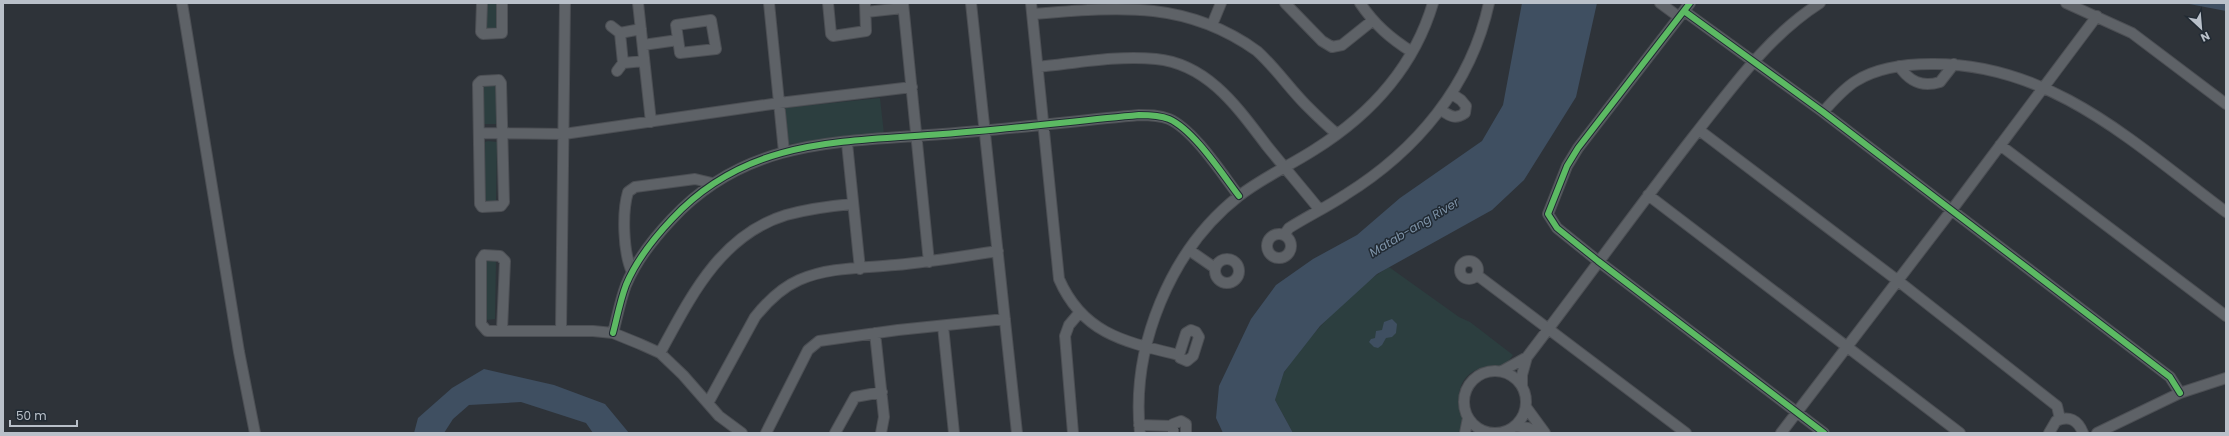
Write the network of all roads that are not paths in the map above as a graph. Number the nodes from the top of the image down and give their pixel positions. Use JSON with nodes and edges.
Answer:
{"nodes":[{"id":1,"x":182,"y":3,"type":"edge"},
{"id":2,"x":482,"y":3,"type":"edge"},
{"id":3,"x":502,"y":3,"type":"edge"},
{"id":4,"x":565,"y":3,"type":"edge"},
{"id":5,"x":638,"y":3,"type":"edge"},
{"id":6,"x":769,"y":3,"type":"edge"},
{"id":7,"x":828,"y":3,"type":"edge"},
{"id":8,"x":971,"y":3,"type":"edge"},
{"id":9,"x":1031,"y":3,"type":"edge"},
{"id":10,"x":1222,"y":3,"type":"edge"},
{"id":11,"x":1285,"y":3,"type":"edge"},
{"id":12,"x":1360,"y":3,"type":"edge"},
{"id":13,"x":1433,"y":3,"type":"edge"},
{"id":14,"x":1489,"y":3,"type":"edge"},
{"id":15,"x":1660,"y":3,"type":"edge"},
{"id":16,"x":1820,"y":3,"type":"edge"},
{"id":17,"x":2066,"y":3,"type":"edge"},
{"id":18,"x":903,"y":5,"type":"edge"},
{"id":19,"x":1086,"y":6,"type":"edge"},
{"id":20,"x":866,"y":7,"type":"edge"},
{"id":21,"x":1686,"y":8,"type":"edge"},
{"id":22,"x":1032,"y":14,"type":"junction"},
{"id":23,"x":2097,"y":16,"type":"junction"},
{"id":24,"x":1214,"y":20,"type":"junction"},
{"id":25,"x":1372,"y":21,"type":"junction"},
{"id":26,"x":611,"y":26,"type":"dead end"},
{"id":27,"x":641,"y":29,"type":"junction"},
{"id":28,"x":620,"y":33,"type":"junction"},
{"id":29,"x":678,"y":40,"type":"junction"},
{"id":30,"x":643,"y":44,"type":"junction"},
{"id":31,"x":1412,"y":52,"type":"junction"},
{"id":32,"x":644,"y":61,"type":"junction"},
{"id":33,"x":1753,"y":62,"type":"junction"},
{"id":34,"x":1954,"y":64,"type":"junction"},
{"id":35,"x":1899,"y":66,"type":"junction"},
{"id":36,"x":1038,"y":67,"type":"junction"},
{"id":37,"x":912,"y":87,"type":"junction"},
{"id":38,"x":2044,"y":87,"type":"junction"},
{"id":39,"x":1452,"y":94,"type":"junction"},
{"id":40,"x":779,"y":103,"type":"junction"},
{"id":41,"x":2226,"y":104,"type":"edge"},
{"id":42,"x":1441,"y":110,"type":"junction"},
{"id":43,"x":1823,"y":112,"type":"junction"},
{"id":44,"x":651,"y":122,"type":"junction"},
{"id":45,"x":1043,"y":124,"type":"junction"},
{"id":46,"x":1699,"y":130,"type":"junction"},
{"id":47,"x":986,"y":131,"type":"junction"},
{"id":48,"x":480,"y":133,"type":"junction"},
{"id":49,"x":501,"y":133,"type":"junction"},
{"id":50,"x":564,"y":134,"type":"junction"},
{"id":51,"x":1337,"y":134,"type":"junction"},
{"id":52,"x":915,"y":136,"type":"junction"},
{"id":53,"x":847,"y":143,"type":"junction"},
{"id":54,"x":2000,"y":145,"type":"junction"},
{"id":55,"x":784,"y":152,"type":"junction"},
{"id":56,"x":1284,"y":167,"type":"junction"},
{"id":57,"x":712,"y":183,"type":"junction"},
{"id":58,"x":1648,"y":195,"type":"junction"},
{"id":59,"x":1239,"y":196,"type":"junction"},
{"id":60,"x":852,"y":204,"type":"junction"},
{"id":61,"x":1319,"y":209,"type":"junction"},
{"id":62,"x":1951,"y":211,"type":"junction"},
{"id":63,"x":2226,"y":212,"type":"edge"},
{"id":64,"x":1284,"y":235,"type":"dead end"},
{"id":65,"x":1189,"y":250,"type":"junction"},
{"id":66,"x":998,"y":251,"type":"junction"},
{"id":67,"x":1598,"y":261,"type":"junction"},
{"id":68,"x":929,"y":262,"type":"junction"},
{"id":69,"x":1215,"y":268,"type":"dead end"},
{"id":70,"x":860,"y":269,"type":"junction"},
{"id":71,"x":632,"y":272,"type":"junction"},
{"id":72,"x":1477,"y":275,"type":"dead end"},
{"id":73,"x":1897,"y":280,"type":"junction"},
{"id":74,"x":1080,"y":312,"type":"junction"},
{"id":75,"x":2226,"y":316,"type":"edge"},
{"id":76,"x":1005,"y":319,"type":"junction"},
{"id":77,"x":943,"y":326,"type":"junction"},
{"id":78,"x":1549,"y":328,"type":"junction"},
{"id":79,"x":502,"y":330,"type":"junction"},
{"id":80,"x":562,"y":330,"type":"junction"},
{"id":81,"x":613,"y":333,"type":"junction"},
{"id":82,"x":875,"y":333,"type":"junction"},
{"id":83,"x":1146,"y":347,"type":"junction"},
{"id":84,"x":1845,"y":348,"type":"junction"},
{"id":85,"x":660,"y":353,"type":"junction"},
{"id":86,"x":1179,"y":355,"type":"dead end"},
{"id":87,"x":1527,"y":357,"type":"junction"},
{"id":88,"x":1502,"y":371,"type":"junction"},
{"id":89,"x":2226,"y":378,"type":"edge"},
{"id":90,"x":1522,"y":385,"type":"junction"},
{"id":91,"x":882,"y":392,"type":"junction"},
{"id":92,"x":2180,"y":393,"type":"junction"},
{"id":93,"x":708,"y":403,"type":"junction"},
{"id":94,"x":1526,"y":407,"type":"junction"},
{"id":95,"x":1797,"y":412,"type":"junction"},
{"id":96,"x":1468,"y":418,"type":"junction"},
{"id":97,"x":2060,"y":419,"type":"junction"},
{"id":98,"x":1515,"y":426,"type":"junction"},
{"id":99,"x":1139,"y":429,"type":"edge"},
{"id":100,"x":1172,"y":430,"type":"edge"},
{"id":101,"x":1482,"y":432,"type":"edge"},
{"id":102,"x":255,"y":433,"type":"edge"},
{"id":103,"x":742,"y":433,"type":"edge"},
{"id":104,"x":766,"y":433,"type":"edge"},
{"id":105,"x":834,"y":433,"type":"edge"},
{"id":106,"x":881,"y":433,"type":"edge"},
{"id":107,"x":954,"y":433,"type":"edge"},
{"id":108,"x":1017,"y":433,"type":"edge"},
{"id":109,"x":1073,"y":433,"type":"edge"},
{"id":110,"x":1186,"y":433,"type":"edge"},
{"id":111,"x":1465,"y":433,"type":"edge"},
{"id":112,"x":1538,"y":433,"type":"edge"},
{"id":113,"x":1545,"y":433,"type":"edge"},
{"id":114,"x":1686,"y":433,"type":"edge"},
{"id":115,"x":1781,"y":433,"type":"edge"},
{"id":116,"x":1824,"y":433,"type":"edge"},
{"id":117,"x":1960,"y":433,"type":"edge"},
{"id":118,"x":2049,"y":433,"type":"edge"},
{"id":119,"x":2083,"y":433,"type":"edge"},
{"id":120,"x":2097,"y":433,"type":"edge"}],
"edges":[{"from":1,"to":102,"type":"street"},
{"from":2,"to":3,"type":"street"},
{"from":4,"to":50,"type":"street"},
{"from":5,"to":27,"type":"street"},
{"from":6,"to":40,"type":"street"},
{"from":7,"to":20,"type":"street"},
{"from":8,"to":47,"type":"street"},
{"from":9,"to":22,"type":"street"},
{"from":10,"to":24,"type":"street"},
{"from":11,"to":25,"type":"street"},
{"from":12,"to":25,"type":"street"},
{"from":13,"to":31,"type":"street"},
{"from":14,"to":39,"type":"street"},
{"from":15,"to":21,"type":"street"},
{"from":16,"to":33,"type":"street"},
{"from":17,"to":23,"type":"street"},
{"from":18,"to":20,"type":"street"},
{"from":18,"to":37,"type":"street"},
{"from":19,"to":22,"type":"street"},
{"from":19,"to":24,"type":"street"},
{"from":21,"to":33,"type":"street"},
{"from":21,"to":67,"type":"street"},
{"from":22,"to":36,"type":"street"},
{"from":23,"to":38,"type":"street"},
{"from":23,"to":41,"type":"street"},
{"from":24,"to":51,"type":"street"},
{"from":25,"to":31,"type":"street"},
{"from":26,"to":28,"type":"street"},
{"from":27,"to":28,"type":"street"},
{"from":27,"to":30,"type":"street"},
{"from":28,"to":32,"type":"street"},
{"from":29,"to":29,"type":"street"},
{"from":29,"to":30,"type":"street"},
{"from":30,"to":32,"type":"street"},
{"from":31,"to":51,"type":"street"},
{"from":32,"to":44,"type":"street"},
{"from":33,"to":43,"type":"street"},
{"from":33,"to":46,"type":"street"},
{"from":34,"to":35,"type":"street"},
{"from":34,"to":35,"type":"street"},
{"from":34,"to":38,"type":"street"},
{"from":35,"to":43,"type":"street"},
{"from":36,"to":45,"type":"street"},
{"from":36,"to":56,"type":"street"},
{"from":37,"to":40,"type":"street"},
{"from":37,"to":52,"type":"street"},
{"from":38,"to":54,"type":"street"},
{"from":38,"to":63,"type":"street"},
{"from":39,"to":42,"type":"street"},
{"from":39,"to":42,"type":"street"},
{"from":40,"to":44,"type":"street"},
{"from":40,"to":55,"type":"street"},
{"from":42,"to":61,"type":"street"},
{"from":43,"to":62,"type":"street"},
{"from":44,"to":50,"type":"street"},
{"from":45,"to":47,"type":"street"},
{"from":45,"to":59,"type":"street"},
{"from":45,"to":74,"type":"street"},
{"from":46,"to":58,"type":"street"},
{"from":46,"to":73,"type":"street"},
{"from":47,"to":52,"type":"street"},
{"from":47,"to":66,"type":"street"},
{"from":48,"to":49,"type":"street"},
{"from":48,"to":49,"type":"street"},
{"from":48,"to":49,"type":"street"},
{"from":49,"to":50,"type":"street"},
{"from":50,"to":80,"type":"street"},
{"from":51,"to":56,"type":"street"},
{"from":52,"to":53,"type":"street"},
{"from":52,"to":68,"type":"street"},
{"from":53,"to":55,"type":"street"},
{"from":53,"to":60,"type":"street"},
{"from":54,"to":62,"type":"street"},
{"from":54,"to":75,"type":"street"},
{"from":55,"to":57,"type":"street"},
{"from":56,"to":59,"type":"street"},
{"from":56,"to":61,"type":"street"},
{"from":57,"to":71,"type":"street"},
{"from":57,"to":71,"type":"street"},
{"from":58,"to":67,"type":"street"},
{"from":58,"to":84,"type":"street"},
{"from":59,"to":65,"type":"street"},
{"from":60,"to":70,"type":"street"},
{"from":60,"to":85,"type":"street"},
{"from":61,"to":64,"type":"street"},
{"from":62,"to":73,"type":"street"},
{"from":62,"to":92,"type":"street"},
{"from":65,"to":69,"type":"street"},
{"from":65,"to":83,"type":"street"},
{"from":66,"to":68,"type":"street"},
{"from":66,"to":76,"type":"street"},
{"from":67,"to":78,"type":"street"},
{"from":67,"to":95,"type":"street"},
{"from":68,"to":70,"type":"street"},
{"from":70,"to":93,"type":"street"},
{"from":71,"to":81,"type":"street"},
{"from":72,"to":78,"type":"street"},
{"from":73,"to":84,"type":"street"},
{"from":73,"to":97,"type":"street"},
{"from":74,"to":83,"type":"street"},
{"from":74,"to":109,"type":"street"},
{"from":76,"to":77,"type":"street"},
{"from":76,"to":108,"type":"street"},
{"from":77,"to":82,"type":"street"},
{"from":77,"to":107,"type":"street"},
{"from":78,"to":87,"type":"street"},
{"from":78,"to":114,"type":"street"},
{"from":79,"to":79,"type":"street"},
{"from":79,"to":80,"type":"street"},
{"from":80,"to":81,"type":"street"},
{"from":81,"to":85,"type":"street"},
{"from":82,"to":91,"type":"street"},
{"from":82,"to":104,"type":"street"},
{"from":83,"to":86,"type":"street"},
{"from":83,"to":99,"type":"street"},
{"from":84,"to":95,"type":"street"},
{"from":84,"to":117,"type":"street"},
{"from":85,"to":93,"type":"street"},
{"from":87,"to":88,"type":"street"},
{"from":87,"to":90,"type":"street"},
{"from":88,"to":90,"type":"street"},
{"from":88,"to":96,"type":"street"},
{"from":89,"to":92,"type":"street"},
{"from":90,"to":94,"type":"street"},
{"from":91,"to":105,"type":"street"},
{"from":91,"to":106,"type":"street"},
{"from":92,"to":120,"type":"street"},
{"from":93,"to":103,"type":"street"},
{"from":94,"to":98,"type":"street"},
{"from":94,"to":113,"type":"street"},
{"from":95,"to":115,"type":"street"},
{"from":95,"to":116,"type":"street"},
{"from":96,"to":101,"type":"street"},
{"from":96,"to":111,"type":"street"},
{"from":97,"to":118,"type":"street"},
{"from":97,"to":119,"type":"street"},
{"from":98,"to":101,"type":"street"},
{"from":98,"to":112,"type":"street"},
{"from":99,"to":100,"type":"street"},
{"from":100,"to":110,"type":"street"}]}
